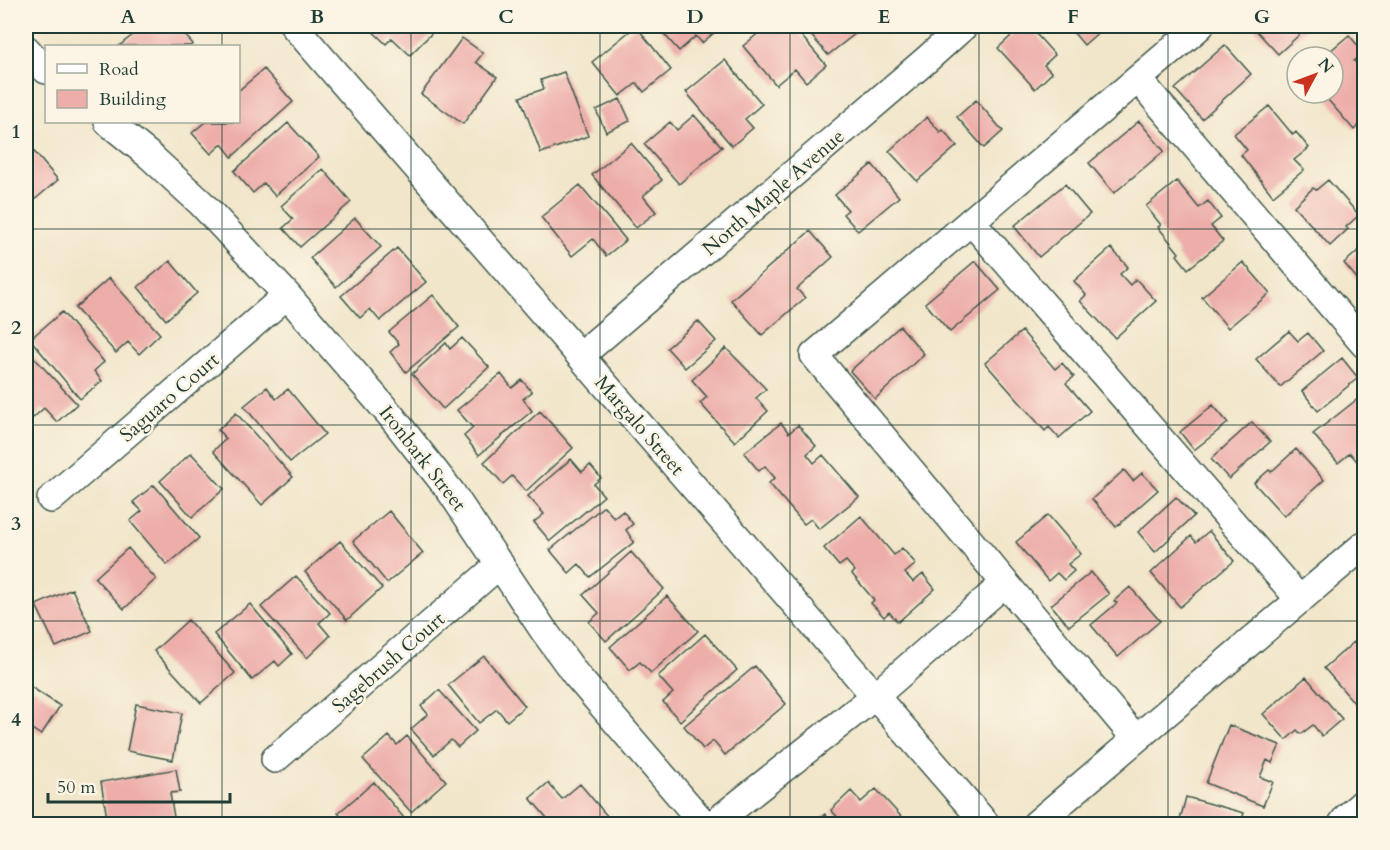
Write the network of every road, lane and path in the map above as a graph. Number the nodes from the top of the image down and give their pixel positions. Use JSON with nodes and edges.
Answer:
{"nodes":[{"id":1,"x":294,"y":26,"type":"edge"},
{"id":2,"x":964,"y":26,"type":"edge"},
{"id":3,"x":1200,"y":26,"type":"edge"},
{"id":4,"x":1138,"y":79,"type":"junction"},
{"id":5,"x":109,"y":123,"type":"edge"},
{"id":6,"x":971,"y":221,"type":"junction"},
{"id":7,"x":287,"y":296,"type":"junction"},
{"id":8,"x":1365,"y":344,"type":"edge"},
{"id":9,"x":580,"y":356,"type":"junction"},
{"id":10,"x":51,"y":500,"type":"dead end"},
{"id":11,"x":1365,"y":545,"type":"edge"},
{"id":12,"x":500,"y":564,"type":"junction"},
{"id":13,"x":1005,"y":583,"type":"junction"},
{"id":14,"x":1300,"y":600,"type":"junction"},
{"id":15,"x":875,"y":696,"type":"junction"},
{"id":16,"x":1136,"y":740,"type":"junction"},
{"id":17,"x":275,"y":759,"type":"dead end"},
{"id":18,"x":1365,"y":802,"type":"edge"},
{"id":19,"x":704,"y":825,"type":"edge"},
{"id":20,"x":712,"y":825,"type":"edge"},
{"id":21,"x":986,"y":825,"type":"edge"},
{"id":22,"x":1036,"y":825,"type":"edge"},
{"id":23,"x":1342,"y":825,"type":"edge"}],
"edges":[{"from":1,"to":9,"type":"street","name":"Margalo Street"},
{"from":2,"to":9,"type":"street","name":"North Maple Avenue"},
{"from":3,"to":4,"type":"street"},
{"from":4,"to":6,"type":"street"},
{"from":4,"to":8,"type":"street"},
{"from":5,"to":7,"type":"street","name":"Ironbark Street"},
{"from":6,"to":13,"type":"street"},
{"from":6,"to":14,"type":"street"},
{"from":7,"to":10,"type":"street","name":"Saguaro Court"},
{"from":7,"to":12,"type":"street","name":"Ironbark Street"},
{"from":9,"to":15,"type":"street","name":"Margalo Street"},
{"from":11,"to":14,"type":"street"},
{"from":12,"to":17,"type":"street","name":"Sagebrush Court"},
{"from":12,"to":19,"type":"street","name":"Ironbark Street"},
{"from":13,"to":15,"type":"street"},
{"from":13,"to":16,"type":"street"},
{"from":14,"to":16,"type":"street"},
{"from":15,"to":20,"type":"street"},
{"from":15,"to":21,"type":"street","name":"Margalo Street"},
{"from":16,"to":22,"type":"street"},
{"from":18,"to":23,"type":"street"}]}
